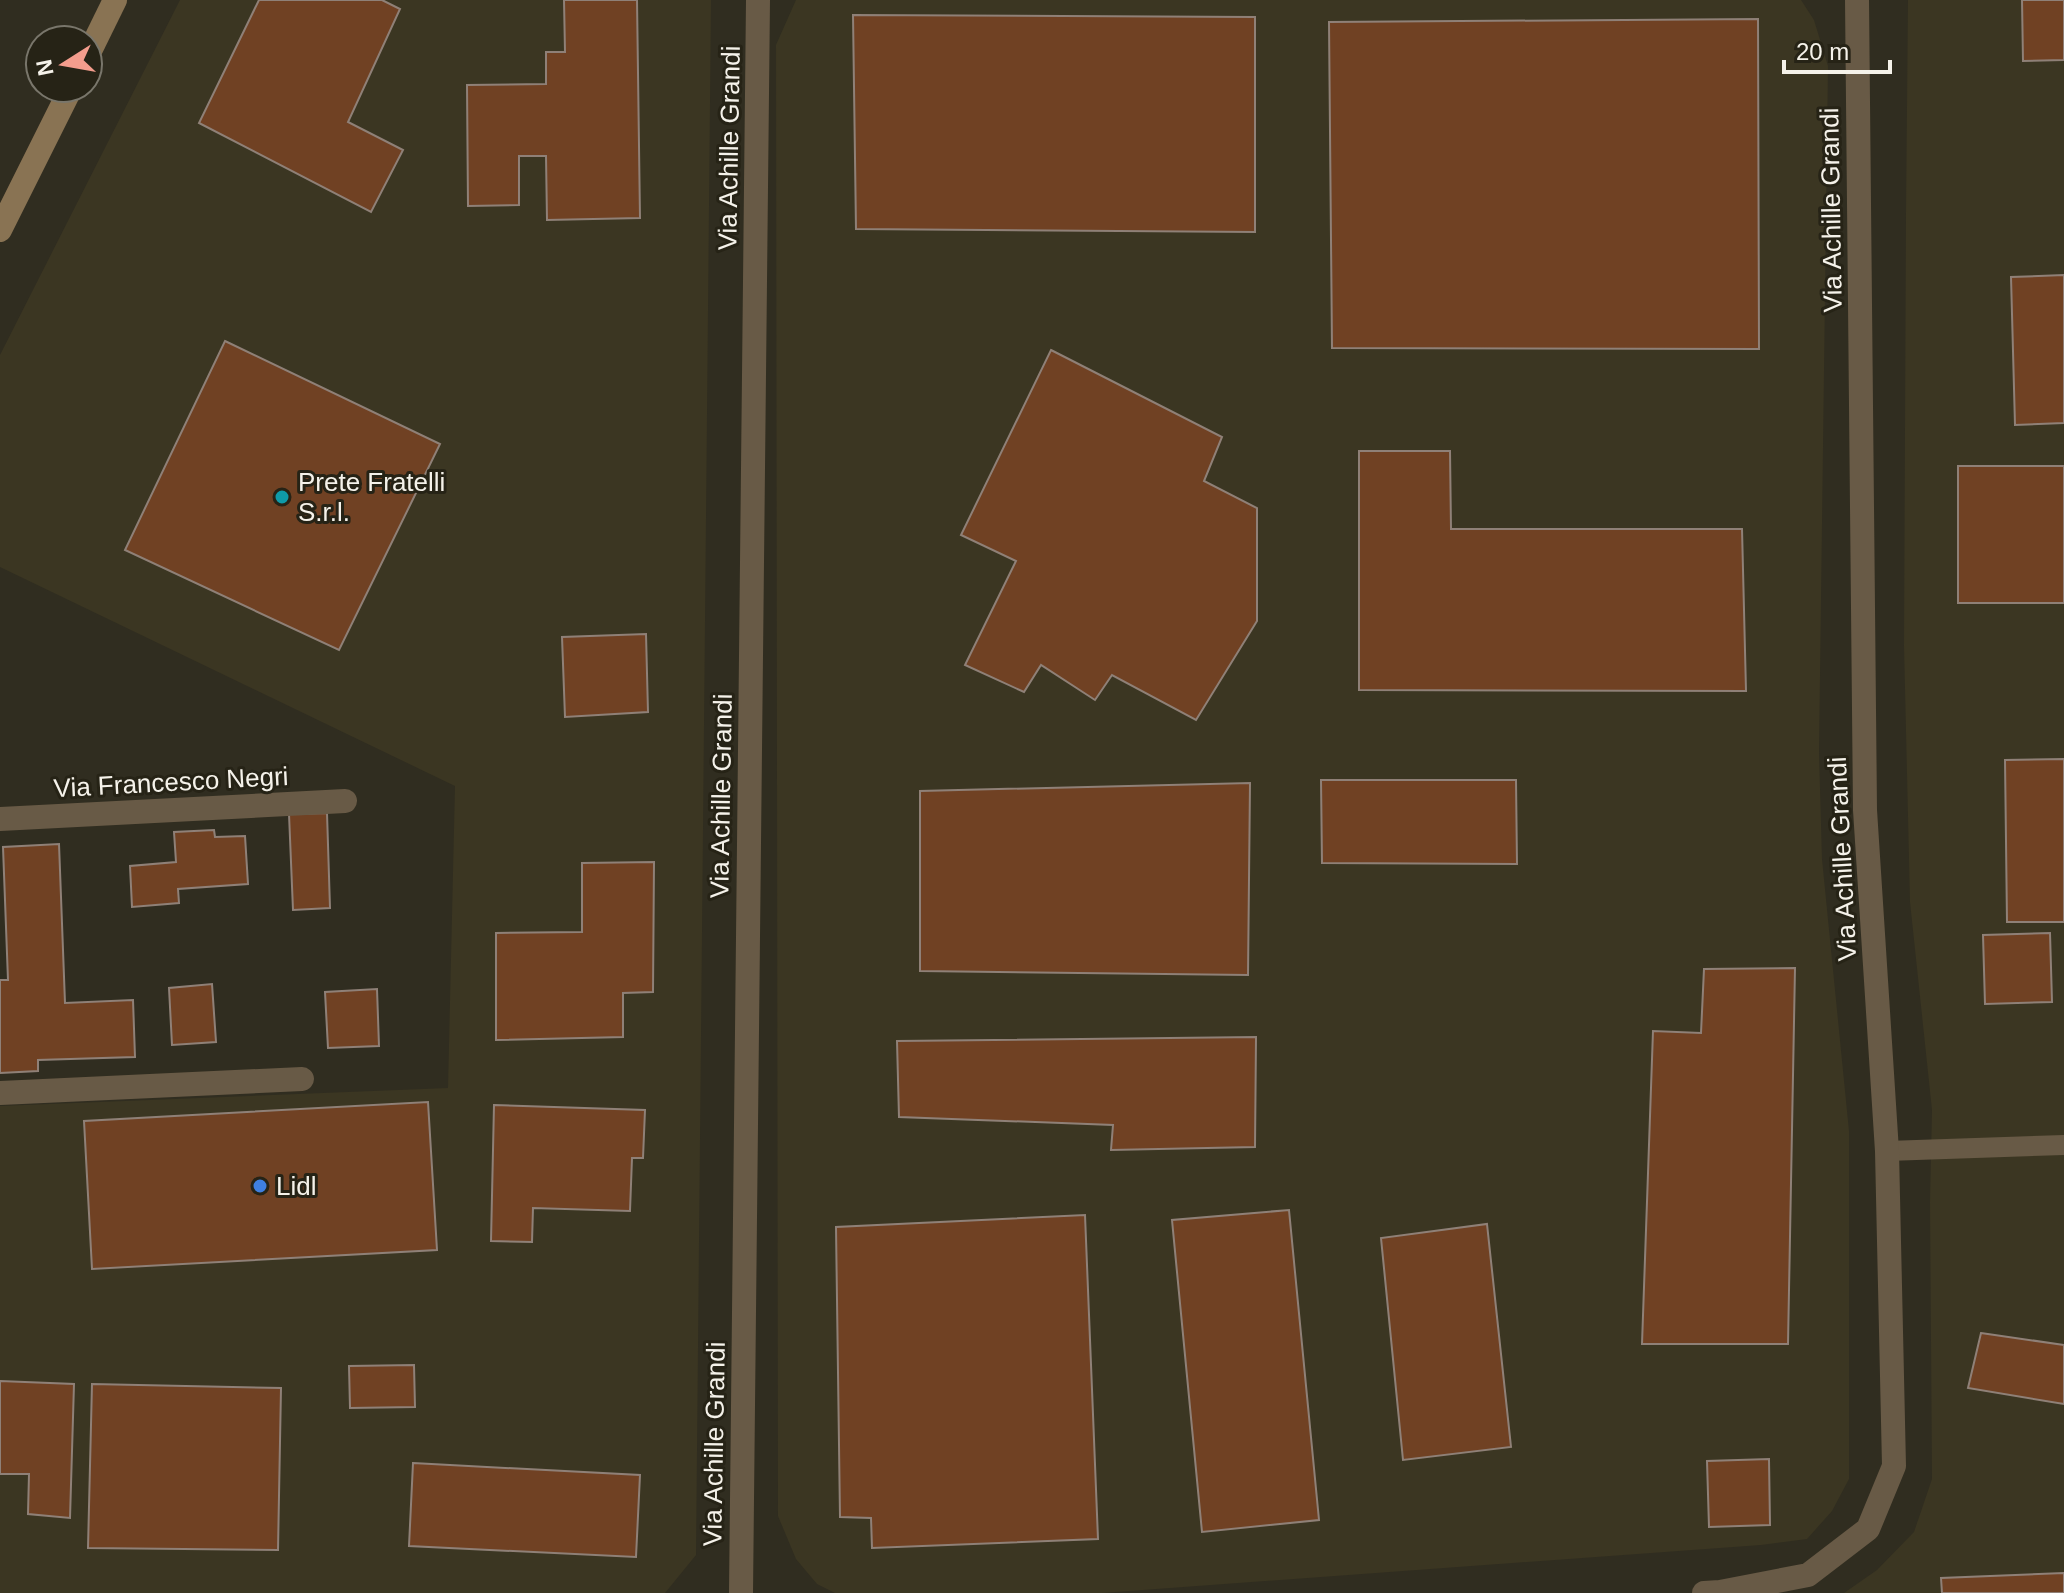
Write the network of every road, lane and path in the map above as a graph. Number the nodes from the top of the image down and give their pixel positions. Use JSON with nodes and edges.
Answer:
{"nodes":[{"id":1,"x":115,"y":0,"type":"edge"},
{"id":2,"x":758,"y":0,"type":"edge"},
{"id":3,"x":1857,"y":0,"type":"edge"},
{"id":4,"x":103,"y":24,"type":"edge"},
{"id":5,"x":63,"y":104,"type":"edge"},
{"id":6,"x":0,"y":230,"type":"edge"},
{"id":7,"x":345,"y":801,"type":"dead end"},
{"id":8,"x":0,"y":819,"type":"edge"},
{"id":9,"x":302,"y":1079,"type":"dead end"},
{"id":10,"x":0,"y":1093,"type":"edge"},
{"id":11,"x":2064,"y":1145,"type":"edge"},
{"id":12,"x":1887,"y":1151,"type":"junction"},
{"id":13,"x":741,"y":1593,"type":"edge"},
{"id":14,"x":1704,"y":1593,"type":"edge"}],
"edges":[{"from":1,"to":4,"type":"main road"},
{"from":2,"to":13,"type":"street","name":"Via Achille Grandi"},
{"from":3,"to":12,"type":"street","name":"Via Achille Grandi"},
{"from":5,"to":6,"type":"main road"},
{"from":7,"to":8,"type":"street","name":"Via Francesco Negri"},
{"from":9,"to":10,"type":"street"},
{"from":11,"to":12,"type":"lane"},
{"from":12,"to":14,"type":"street","name":"Via Achille Grandi"}]}
